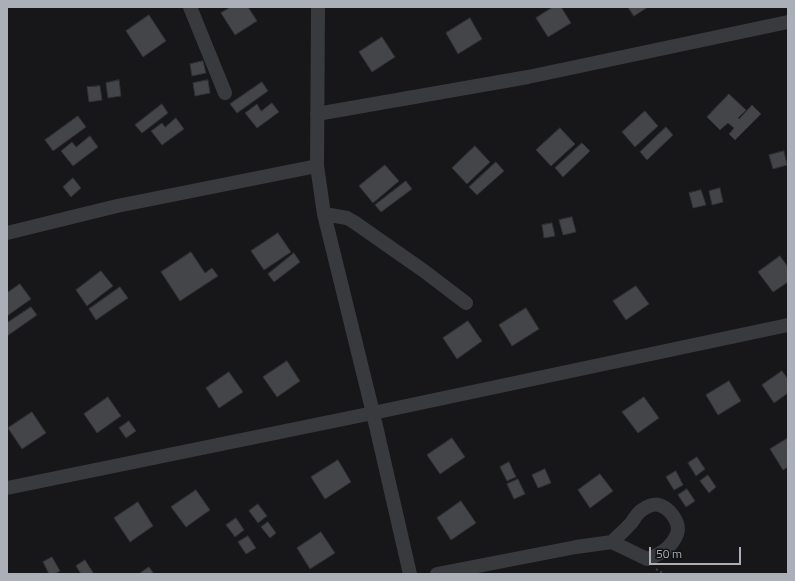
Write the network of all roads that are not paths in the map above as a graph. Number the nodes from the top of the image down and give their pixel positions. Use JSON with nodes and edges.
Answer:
{"nodes":[{"id":1,"x":190,"y":7,"type":"edge"},
{"id":2,"x":318,"y":7,"type":"edge"},
{"id":3,"x":788,"y":22,"type":"edge"},
{"id":4,"x":225,"y":93,"type":"dead end"},
{"id":5,"x":317,"y":114,"type":"junction"},
{"id":6,"x":317,"y":166,"type":"junction"},
{"id":7,"x":324,"y":214,"type":"junction"},
{"id":8,"x":7,"y":233,"type":"edge"},
{"id":9,"x":466,"y":303,"type":"dead end"},
{"id":10,"x":788,"y":325,"type":"edge"},
{"id":11,"x":373,"y":413,"type":"junction"},
{"id":12,"x":7,"y":488,"type":"edge"},
{"id":13,"x":612,"y":542,"type":"junction"},
{"id":14,"x":410,"y":574,"type":"edge"},
{"id":15,"x":437,"y":574,"type":"edge"}],
"edges":[{"from":1,"to":4,"type":"street"},
{"from":2,"to":5,"type":"street"},
{"from":3,"to":5,"type":"street"},
{"from":5,"to":6,"type":"street"},
{"from":6,"to":7,"type":"street"},
{"from":6,"to":8,"type":"street"},
{"from":7,"to":9,"type":"street"},
{"from":7,"to":11,"type":"street"},
{"from":10,"to":11,"type":"street"},
{"from":11,"to":12,"type":"street"},
{"from":11,"to":14,"type":"street"},
{"from":13,"to":13,"type":"street"},
{"from":13,"to":15,"type":"street"}]}
